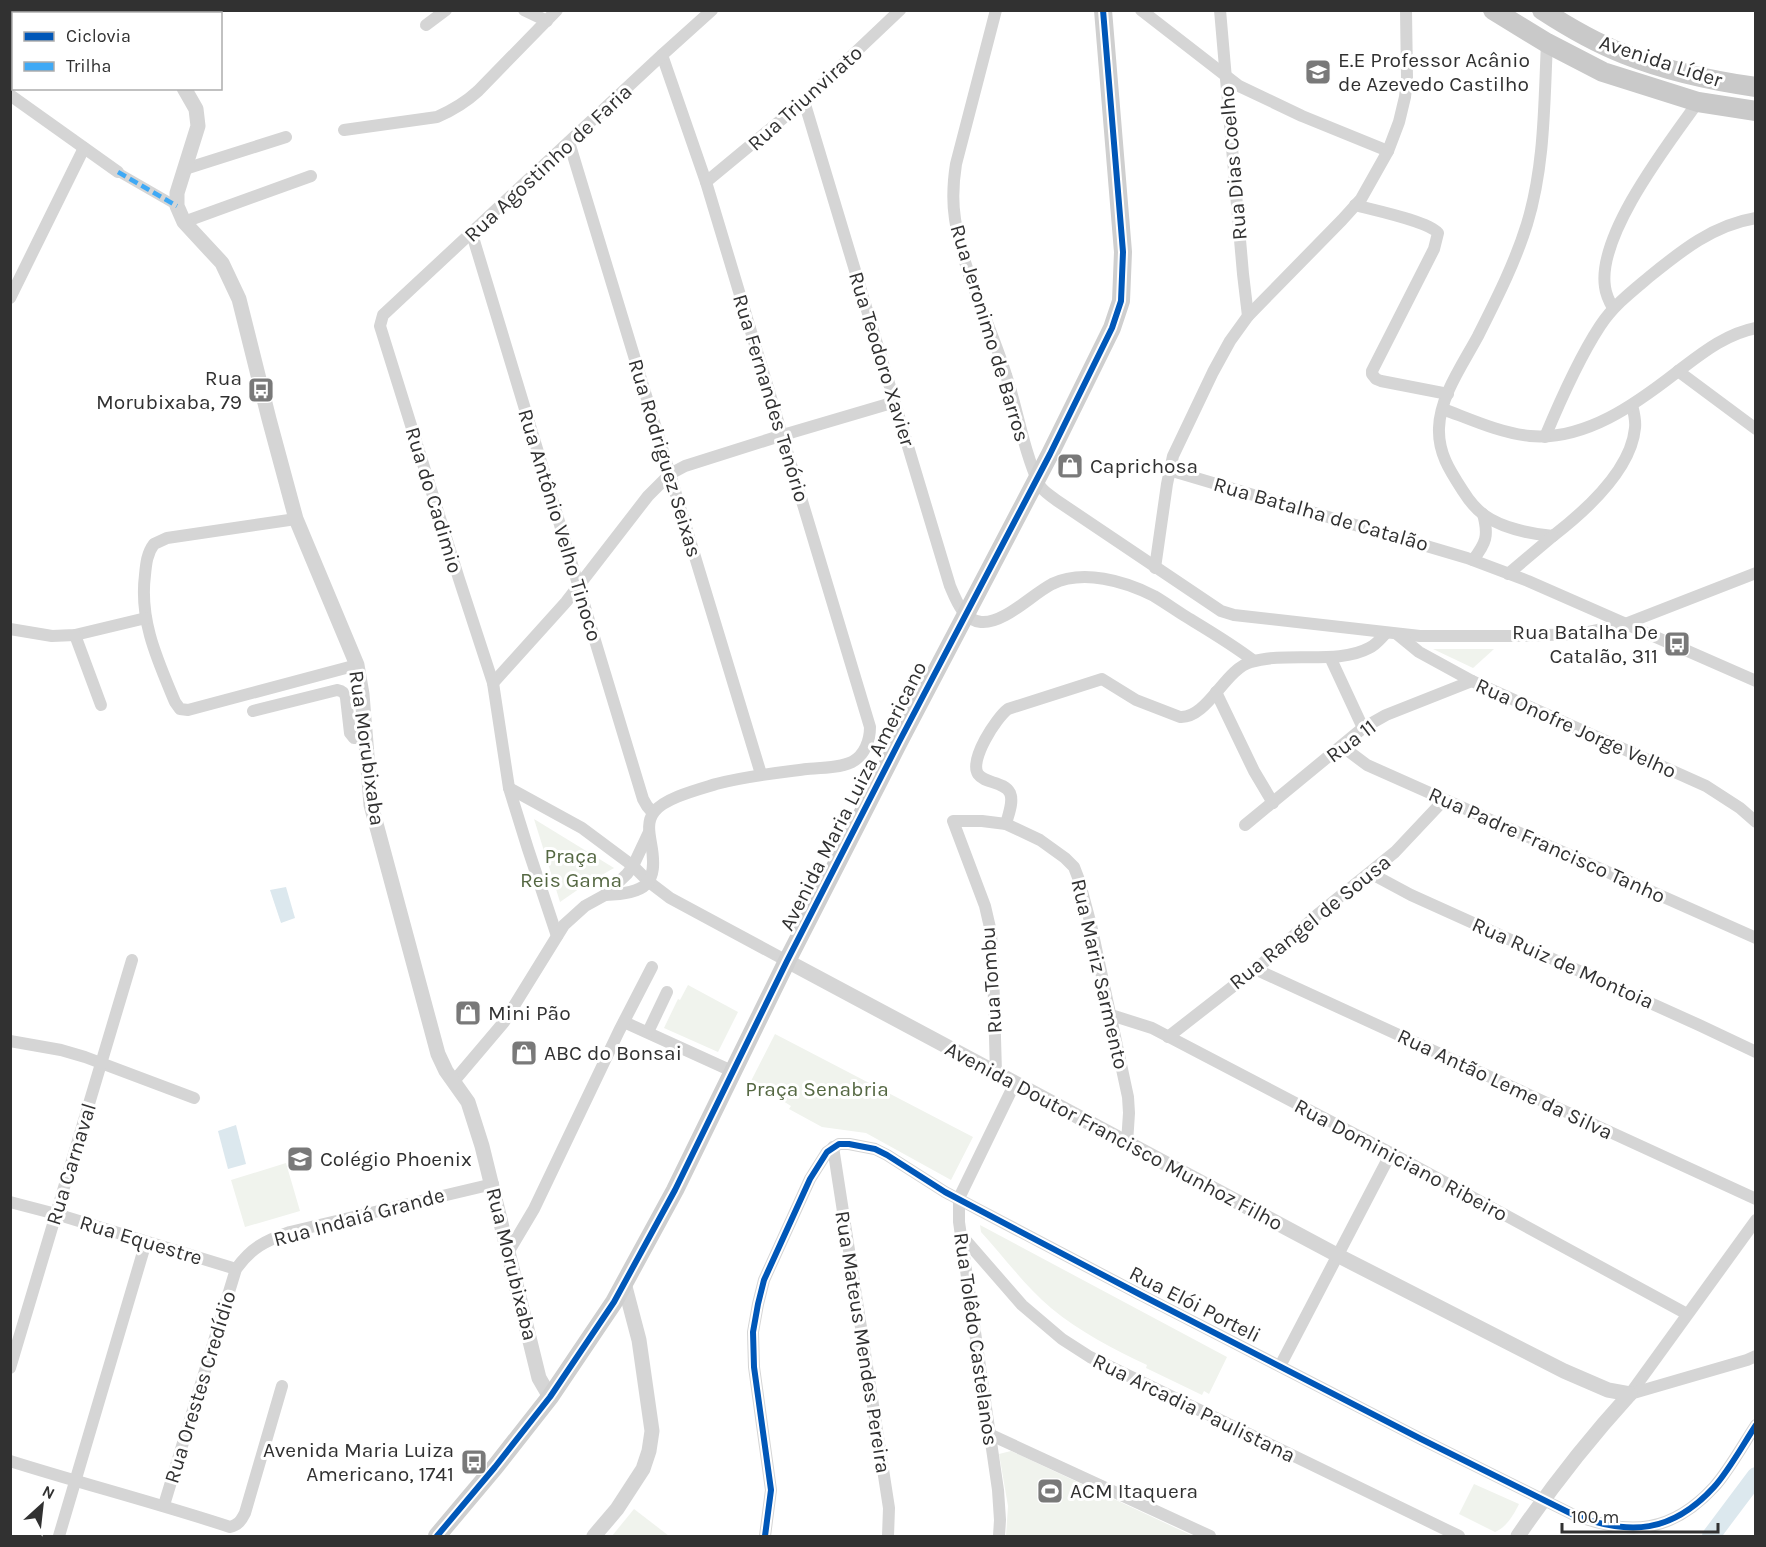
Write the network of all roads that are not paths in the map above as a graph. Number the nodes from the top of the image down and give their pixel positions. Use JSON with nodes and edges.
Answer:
{"nodes":[{"id":1,"x":446,"y":10,"type":"edge"},
{"id":2,"x":524,"y":10,"type":"edge"},
{"id":3,"x":557,"y":10,"type":"edge"},
{"id":4,"x":712,"y":10,"type":"edge"},
{"id":5,"x":900,"y":10,"type":"edge"},
{"id":6,"x":996,"y":10,"type":"edge"},
{"id":7,"x":1103,"y":10,"type":"edge"},
{"id":8,"x":1140,"y":10,"type":"edge"},
{"id":9,"x":1220,"y":10,"type":"edge"},
{"id":10,"x":1406,"y":10,"type":"edge"},
{"id":11,"x":1492,"y":10,"type":"edge"},
{"id":12,"x":1542,"y":10,"type":"edge"},
{"id":13,"x":546,"y":21,"type":"junction"},
{"id":14,"x":426,"y":25,"type":"dead end"},
{"id":15,"x":1546,"y":43,"type":"junction"},
{"id":16,"x":662,"y":55,"type":"junction"},
{"id":17,"x":1226,"y":77,"type":"junction"},
{"id":18,"x":1755,"y":87,"type":"edge"},
{"id":19,"x":185,"y":90,"type":"edge"},
{"id":20,"x":10,"y":95,"type":"edge"},
{"id":21,"x":804,"y":101,"type":"junction"},
{"id":22,"x":1698,"y":102,"type":"junction"},
{"id":23,"x":1755,"y":111,"type":"edge"},
{"id":24,"x":344,"y":130,"type":"dead end"},
{"id":25,"x":286,"y":136,"type":"dead end"},
{"id":26,"x":569,"y":142,"type":"junction"},
{"id":27,"x":84,"y":148,"type":"junction"},
{"id":28,"x":1388,"y":151,"type":"junction"},
{"id":29,"x":185,"y":169,"type":"junction"},
{"id":30,"x":118,"y":172,"type":"joint"},
{"id":31,"x":311,"y":176,"type":"dead end"},
{"id":32,"x":706,"y":182,"type":"junction"},
{"id":33,"x":177,"y":206,"type":"junction"},
{"id":34,"x":1355,"y":206,"type":"junction"},
{"id":35,"x":1755,"y":218,"type":"edge"},
{"id":36,"x":184,"y":222,"type":"junction"},
{"id":37,"x":472,"y":234,"type":"junction"},
{"id":38,"x":10,"y":298,"type":"edge"},
{"id":39,"x":1613,"y":308,"type":"junction"},
{"id":40,"x":383,"y":315,"type":"joint"},
{"id":41,"x":1248,"y":316,"type":"junction"},
{"id":42,"x":1755,"y":328,"type":"edge"},
{"id":43,"x":1678,"y":371,"type":"junction"},
{"id":44,"x":1448,"y":394,"type":"junction"},
{"id":45,"x":895,"y":402,"type":"junction"},
{"id":46,"x":1632,"y":405,"type":"junction"},
{"id":47,"x":1443,"y":409,"type":"junction"},
{"id":48,"x":1755,"y":429,"type":"edge"},
{"id":49,"x":783,"y":435,"type":"junction"},
{"id":50,"x":1545,"y":437,"type":"junction"},
{"id":51,"x":1169,"y":470,"type":"junction"},
{"id":52,"x":670,"y":474,"type":"junction"},
{"id":53,"x":1038,"y":479,"type":"junction"},
{"id":54,"x":1483,"y":514,"type":"junction"},
{"id":55,"x":296,"y":519,"type":"junction"},
{"id":56,"x":1553,"y":536,"type":"junction"},
{"id":57,"x":1473,"y":561,"type":"junction"},
{"id":58,"x":1155,"y":568,"type":"junction"},
{"id":59,"x":1755,"y":573,"type":"edge"},
{"id":60,"x":1508,"y":574,"type":"junction"},
{"id":61,"x":578,"y":585,"type":"junction"},
{"id":62,"x":966,"y":615,"type":"junction"},
{"id":63,"x":146,"y":618,"type":"junction"},
{"id":64,"x":1625,"y":624,"type":"junction"},
{"id":65,"x":10,"y":629,"type":"edge"},
{"id":66,"x":1391,"y":633,"type":"junction"},
{"id":67,"x":75,"y":635,"type":"junction"},
{"id":68,"x":1330,"y":657,"type":"junction"},
{"id":69,"x":1254,"y":661,"type":"junction"},
{"id":70,"x":357,"y":665,"type":"junction"},
{"id":71,"x":1472,"y":681,"type":"junction"},
{"id":72,"x":1755,"y":681,"type":"edge"},
{"id":73,"x":493,"y":683,"type":"junction"},
{"id":74,"x":1216,"y":692,"type":"junction"},
{"id":75,"x":101,"y":705,"type":"dead end"},
{"id":76,"x":253,"y":711,"type":"dead end"},
{"id":77,"x":1363,"y":728,"type":"junction"},
{"id":78,"x":365,"y":736,"type":"junction"},
{"id":79,"x":1344,"y":744,"type":"junction"},
{"id":80,"x":761,"y":774,"type":"junction"},
{"id":81,"x":509,"y":788,"type":"junction"},
{"id":82,"x":1444,"y":800,"type":"junction"},
{"id":83,"x":1273,"y":803,"type":"junction"},
{"id":84,"x":653,"y":813,"type":"junction"},
{"id":85,"x":952,"y":821,"type":"joint"},
{"id":86,"x":1755,"y":822,"type":"edge"},
{"id":87,"x":1006,"y":824,"type":"junction"},
{"id":88,"x":1245,"y":825,"type":"dead end"},
{"id":89,"x":649,"y":832,"type":"junction"},
{"id":90,"x":633,"y":866,"type":"junction"},
{"id":91,"x":1370,"y":873,"type":"junction"},
{"id":92,"x":649,"y":882,"type":"junction"},
{"id":93,"x":605,"y":895,"type":"junction"},
{"id":94,"x":557,"y":936,"type":"junction"},
{"id":95,"x":1755,"y":938,"type":"edge"},
{"id":96,"x":132,"y":960,"type":"dead end"},
{"id":97,"x":786,"y":961,"type":"junction"},
{"id":98,"x":652,"y":968,"type":"dead end"},
{"id":99,"x":1254,"y":969,"type":"junction"},
{"id":100,"x":667,"y":992,"type":"dead end"},
{"id":101,"x":1111,"y":1015,"type":"junction"},
{"id":102,"x":624,"y":1022,"type":"junction"},
{"id":103,"x":648,"y":1032,"type":"junction"},
{"id":104,"x":1168,"y":1037,"type":"junction"},
{"id":105,"x":10,"y":1041,"type":"edge"},
{"id":106,"x":1755,"y":1052,"type":"edge"},
{"id":107,"x":101,"y":1062,"type":"junction"},
{"id":108,"x":734,"y":1072,"type":"junction"},
{"id":109,"x":996,"y":1073,"type":"junction"},
{"id":110,"x":454,"y":1081,"type":"junction"},
{"id":111,"x":1014,"y":1083,"type":"junction"},
{"id":112,"x":194,"y":1098,"type":"dead end"},
{"id":113,"x":1126,"y":1143,"type":"junction"},
{"id":114,"x":833,"y":1147,"type":"junction"},
{"id":115,"x":1391,"y":1153,"type":"junction"},
{"id":116,"x":493,"y":1184,"type":"junction"},
{"id":117,"x":959,"y":1198,"type":"junction"},
{"id":118,"x":1755,"y":1199,"type":"edge"},
{"id":119,"x":10,"y":1202,"type":"edge"},
{"id":120,"x":56,"y":1214,"type":"junction"},
{"id":121,"x":1755,"y":1220,"type":"edge"},
{"id":122,"x":961,"y":1235,"type":"junction"},
{"id":123,"x":146,"y":1242,"type":"junction"},
{"id":124,"x":509,"y":1251,"type":"junction"},
{"id":125,"x":1337,"y":1255,"type":"junction"},
{"id":126,"x":236,"y":1269,"type":"junction"},
{"id":127,"x":624,"y":1283,"type":"junction"},
{"id":128,"x":614,"y":1302,"type":"junction"},
{"id":129,"x":632,"y":1314,"type":"junction"},
{"id":130,"x":1687,"y":1314,"type":"junction"},
{"id":131,"x":535,"y":1357,"type":"junction"},
{"id":132,"x":1753,"y":1360,"type":"edge"},
{"id":133,"x":1280,"y":1366,"type":"junction"},
{"id":134,"x":10,"y":1368,"type":"edge"},
{"id":135,"x":563,"y":1377,"type":"junction"},
{"id":136,"x":282,"y":1386,"type":"dead end"},
{"id":137,"x":1630,"y":1394,"type":"junction"},
{"id":138,"x":550,"y":1397,"type":"junction"},
{"id":139,"x":1755,"y":1425,"type":"edge"},
{"id":140,"x":991,"y":1435,"type":"junction"},
{"id":141,"x":10,"y":1461,"type":"edge"},
{"id":142,"x":75,"y":1481,"type":"junction"},
{"id":143,"x":1543,"y":1499,"type":"junction"},
{"id":144,"x":164,"y":1505,"type":"junction"},
{"id":145,"x":59,"y":1536,"type":"edge"},
{"id":146,"x":437,"y":1536,"type":"edge"},
{"id":147,"x":594,"y":1536,"type":"edge"},
{"id":148,"x":765,"y":1536,"type":"edge"},
{"id":149,"x":888,"y":1536,"type":"edge"},
{"id":150,"x":999,"y":1536,"type":"edge"},
{"id":151,"x":1210,"y":1536,"type":"edge"},
{"id":152,"x":1459,"y":1536,"type":"edge"},
{"id":153,"x":1518,"y":1536,"type":"edge"}],
"edges":[{"from":1,"to":14,"type":"street"},
{"from":2,"to":13,"type":"street"},
{"from":3,"to":13,"type":"street"},
{"from":4,"to":16,"type":"street","name":"Rua Agostinho de Faria"},
{"from":5,"to":21,"type":"street","name":"Rua Triunvirato"},
{"from":6,"to":53,"type":"street","name":"Rua Jeronimo de Barros"},
{"from":7,"to":53,"type":"main road","name":"Avenida Maria Luiza Americano"},
{"from":8,"to":17,"type":"street"},
{"from":9,"to":17,"type":"street","name":"Rua Dias Coelho"},
{"from":10,"to":28,"type":"street"},
{"from":11,"to":15,"type":"main road","name":"Avenida Líder"},
{"from":12,"to":18,"type":"main road","name":"Avenida Líder"},
{"from":13,"to":24,"type":"street"},
{"from":15,"to":22,"type":"main road","name":"Avenida Líder"},
{"from":15,"to":44,"type":"street"},
{"from":16,"to":26,"type":"street","name":"Rua Agostinho de Faria"},
{"from":16,"to":32,"type":"street","name":"Rua Fernandes Tenório"},
{"from":17,"to":28,"type":"street"},
{"from":17,"to":41,"type":"street","name":"Rua Dias Coelho"},
{"from":19,"to":29,"type":"street"},
{"from":20,"to":27,"type":"street"},
{"from":21,"to":32,"type":"street","name":"Rua Triunvirato"},
{"from":21,"to":45,"type":"street","name":"Rua Teodoro Xavier"},
{"from":22,"to":23,"type":"main road","name":"Avenida Líder"},
{"from":22,"to":39,"type":"street"},
{"from":25,"to":29,"type":"street"},
{"from":26,"to":37,"type":"street","name":"Rua Agostinho de Faria"},
{"from":26,"to":52,"type":"street","name":"Rua Rodriguez Seixas"},
{"from":27,"to":30,"type":"street"},
{"from":27,"to":38,"type":"street"},
{"from":28,"to":34,"type":"street"},
{"from":29,"to":33,"type":"street"},
{"from":30,"to":33,"type":"street"},
{"from":31,"to":36,"type":"street"},
{"from":32,"to":49,"type":"street","name":"Rua Fernandes Tenório"},
{"from":33,"to":36,"type":"street","name":"Rua Morubixaba"},
{"from":34,"to":41,"type":"street"},
{"from":34,"to":44,"type":"street"},
{"from":35,"to":39,"type":"street"},
{"from":36,"to":55,"type":"street","name":"Rua Morubixaba"},
{"from":37,"to":40,"type":"street","name":"Rua Agostinho de Faria"},
{"from":37,"to":61,"type":"street","name":"Rua Antônio Velho Tinoco"},
{"from":39,"to":50,"type":"street"},
{"from":40,"to":73,"type":"street","name":"Rua do Cadimio"},
{"from":41,"to":51,"type":"street"},
{"from":42,"to":43,"type":"street"},
{"from":43,"to":46,"type":"street"},
{"from":43,"to":48,"type":"street"},
{"from":44,"to":47,"type":"street"},
{"from":45,"to":49,"type":"street"},
{"from":45,"to":62,"type":"street","name":"Rua Teodoro Xavier"},
{"from":46,"to":50,"type":"street"},
{"from":46,"to":56,"type":"street"},
{"from":47,"to":50,"type":"street"},
{"from":47,"to":54,"type":"street"},
{"from":49,"to":52,"type":"street"},
{"from":49,"to":80,"type":"street","name":"Rua Fernandes Tenório"},
{"from":51,"to":57,"type":"street","name":"Rua Batalha de Catalão"},
{"from":51,"to":58,"type":"street"},
{"from":52,"to":61,"type":"street"},
{"from":52,"to":80,"type":"street","name":"Rua Rodriguez Seixas"},
{"from":53,"to":58,"type":"street","name":"Rua Jeronimo de Barros"},
{"from":53,"to":62,"type":"main road","name":"Avenida Maria Luiza Americano"},
{"from":54,"to":56,"type":"street"},
{"from":54,"to":57,"type":"street"},
{"from":55,"to":63,"type":"street"},
{"from":55,"to":70,"type":"street","name":"Rua Morubixaba"},
{"from":56,"to":60,"type":"street"},
{"from":57,"to":60,"type":"street","name":"Rua Batalha de Catalão"},
{"from":58,"to":66,"type":"street","name":"Rua Jeronimo de Barros"},
{"from":59,"to":64,"type":"street","name":"Rua Jeronimo de Barros"},
{"from":60,"to":64,"type":"street","name":"Rua Batalha de Catalão"},
{"from":61,"to":73,"type":"street"},
{"from":61,"to":84,"type":"street","name":"Rua Antônio Velho Tinoco"},
{"from":62,"to":69,"type":"street"},
{"from":62,"to":97,"type":"main road","name":"Avenida Maria Luiza Americano"},
{"from":63,"to":67,"type":"street"},
{"from":63,"to":70,"type":"street"},
{"from":64,"to":66,"type":"street","name":"Rua Jeronimo de Barros"},
{"from":64,"to":72,"type":"street","name":"Rua Batalha de Catalão"},
{"from":65,"to":67,"type":"street"},
{"from":66,"to":68,"type":"street"},
{"from":66,"to":71,"type":"street","name":"Rua Onofre Jorge Velho"},
{"from":67,"to":75,"type":"street"},
{"from":68,"to":69,"type":"street"},
{"from":68,"to":77,"type":"street"},
{"from":69,"to":74,"type":"street"},
{"from":70,"to":78,"type":"street","name":"Rua Morubixaba"},
{"from":71,"to":77,"type":"street","name":"Rua 11"},
{"from":71,"to":86,"type":"street","name":"Rua Onofre Jorge Velho"},
{"from":73,"to":81,"type":"street","name":"Rua do Cadimio"},
{"from":74,"to":83,"type":"street"},
{"from":74,"to":87,"type":"street"},
{"from":76,"to":78,"type":"street"},
{"from":77,"to":79,"type":"street","name":"Rua 11"},
{"from":78,"to":110,"type":"street","name":"Rua Morubixaba"},
{"from":79,"to":82,"type":"street","name":"Rua Padre Francisco Tanho"},
{"from":79,"to":83,"type":"street","name":"Rua 11"},
{"from":80,"to":84,"type":"street"},
{"from":81,"to":90,"type":"street","name":"Avenida Doutor Francisco Munhoz Filho"},
{"from":81,"to":94,"type":"street","name":"Rua do Cadimio"},
{"from":82,"to":91,"type":"street","name":"Rua Rangel de Sousa"},
{"from":82,"to":95,"type":"street","name":"Rua Padre Francisco Tanho"},
{"from":83,"to":88,"type":"street","name":"Rua 11"},
{"from":84,"to":89,"type":"street"},
{"from":85,"to":87,"type":"street","name":"Rua Mariz Sarmento"},
{"from":85,"to":109,"type":"street","name":"Rua Tombu"},
{"from":87,"to":101,"type":"street","name":"Rua Mariz Sarmento"},
{"from":89,"to":90,"type":"street"},
{"from":89,"to":92,"type":"street"},
{"from":90,"to":92,"type":"street","name":"Avenida Doutor Francisco Munhoz Filho"},
{"from":90,"to":93,"type":"street"},
{"from":91,"to":99,"type":"street","name":"Rua Rangel de Sousa"},
{"from":91,"to":106,"type":"street","name":"Rua Ruiz de Montoia"},
{"from":92,"to":93,"type":"street"},
{"from":92,"to":97,"type":"street","name":"Avenida Doutor Francisco Munhoz Filho"},
{"from":93,"to":94,"type":"street"},
{"from":94,"to":110,"type":"street"},
{"from":96,"to":107,"type":"street","name":"Rua Carnaval"},
{"from":97,"to":108,"type":"main road","name":"Avenida Maria Luiza Americano"},
{"from":97,"to":109,"type":"street","name":"Avenida Doutor Francisco Munhoz Filho"},
{"from":98,"to":102,"type":"street"},
{"from":99,"to":104,"type":"street","name":"Rua Rangel de Sousa"},
{"from":99,"to":118,"type":"street","name":"Rua Antão Leme da Silva"},
{"from":100,"to":103,"type":"street"},
{"from":101,"to":104,"type":"street","name":"Rua Dominiciano Ribeiro"},
{"from":101,"to":113,"type":"street","name":"Rua Mariz Sarmento"},
{"from":102,"to":103,"type":"street"},
{"from":102,"to":124,"type":"street"},
{"from":103,"to":108,"type":"street"},
{"from":104,"to":115,"type":"street","name":"Rua Dominiciano Ribeiro"},
{"from":105,"to":107,"type":"street"},
{"from":107,"to":112,"type":"street"},
{"from":107,"to":120,"type":"street","name":"Rua Carnaval"},
{"from":108,"to":127,"type":"main road","name":"Avenida Maria Luiza Americano"},
{"from":109,"to":111,"type":"street","name":"Avenida Doutor Francisco Munhoz Filho"},
{"from":110,"to":116,"type":"street","name":"Rua Morubixaba"},
{"from":111,"to":113,"type":"street","name":"Avenida Doutor Francisco Munhoz Filho"},
{"from":111,"to":117,"type":"street","name":"Rua Tolêdo Castelanos"},
{"from":113,"to":125,"type":"street","name":"Avenida Doutor Francisco Munhoz Filho"},
{"from":114,"to":117,"type":"street","name":"Rua Elói Porteli"},
{"from":114,"to":148,"type":"street"},
{"from":114,"to":149,"type":"street","name":"Rua Mateus Mendes Pereira"},
{"from":115,"to":125,"type":"street"},
{"from":115,"to":130,"type":"street","name":"Rua Dominiciano Ribeiro"},
{"from":116,"to":124,"type":"street","name":"Rua Morubixaba"},
{"from":116,"to":126,"type":"street","name":"Rua Indaiá Grande"},
{"from":117,"to":122,"type":"street","name":"Rua Tolêdo Castelanos"},
{"from":117,"to":133,"type":"street","name":"Rua Elói Porteli"},
{"from":119,"to":120,"type":"street","name":"Rua Equestre"},
{"from":120,"to":123,"type":"street","name":"Rua Equestre"},
{"from":120,"to":134,"type":"street","name":"Rua Carnaval"},
{"from":121,"to":130,"type":"street"},
{"from":122,"to":140,"type":"street","name":"Rua Tolêdo Castelanos"},
{"from":122,"to":152,"type":"street","name":"Rua Arcadia Paulistana"},
{"from":123,"to":126,"type":"street","name":"Rua Equestre"},
{"from":123,"to":142,"type":"street"},
{"from":124,"to":131,"type":"street","name":"Rua Morubixaba"},
{"from":125,"to":133,"type":"street"},
{"from":125,"to":137,"type":"street","name":"Avenida Doutor Francisco Munhoz Filho"},
{"from":126,"to":144,"type":"street","name":"Rua Orestes Credídio"},
{"from":127,"to":128,"type":"main road","name":"Avenida Maria Luiza Americano"},
{"from":127,"to":129,"type":"street"},
{"from":128,"to":129,"type":"street"},
{"from":128,"to":135,"type":"main road","name":"Avenida Maria Luiza Americano"},
{"from":129,"to":147,"type":"street"},
{"from":130,"to":137,"type":"street"},
{"from":131,"to":135,"type":"street","name":"Rua Morubixaba"},
{"from":131,"to":138,"type":"street","name":"Rua Morubixaba"},
{"from":132,"to":137,"type":"street","name":"Avenida Doutor Francisco Munhoz Filho"},
{"from":133,"to":143,"type":"street","name":"Rua Elói Porteli"},
{"from":135,"to":138,"type":"main road","name":"Avenida Maria Luiza Americano"},
{"from":136,"to":144,"type":"street"},
{"from":137,"to":143,"type":"street"},
{"from":138,"to":146,"type":"main road","name":"Avenida Maria Luiza Americano"},
{"from":139,"to":143,"type":"street","name":"Rua Elói Porteli"},
{"from":140,"to":150,"type":"street","name":"Rua Tolêdo Castelanos"},
{"from":140,"to":151,"type":"street"},
{"from":141,"to":142,"type":"street"},
{"from":142,"to":144,"type":"street"},
{"from":142,"to":145,"type":"street"},
{"from":143,"to":153,"type":"street"}]}
